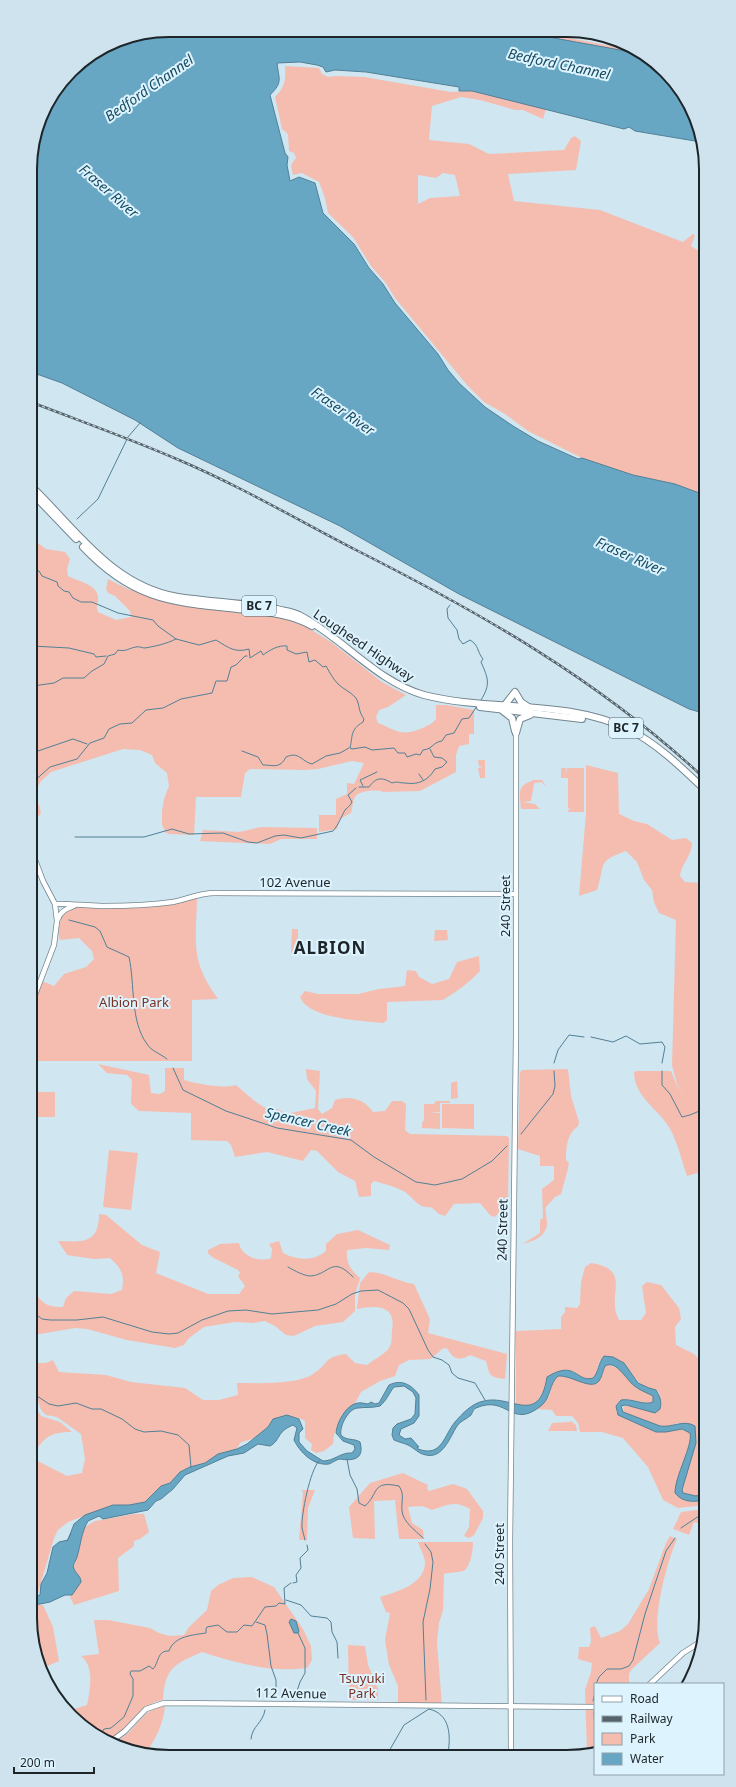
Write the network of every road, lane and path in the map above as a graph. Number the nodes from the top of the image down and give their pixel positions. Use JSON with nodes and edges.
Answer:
{"nodes":[{"id":1,"x":37,"y":492,"type":"edge"},
{"id":2,"x":37,"y":498,"type":"edge"},
{"id":3,"x":502,"y":708,"type":"junction"},
{"id":4,"x":515,"y":709,"type":"junction"},
{"id":5,"x":531,"y":709,"type":"junction"},
{"id":6,"x":536,"y":714,"type":"junction"},
{"id":7,"x":516,"y":732,"type":"junction"},
{"id":8,"x":699,"y":785,"type":"edge"},
{"id":9,"x":699,"y":789,"type":"edge"},
{"id":10,"x":37,"y":865,"type":"edge"},
{"id":11,"x":516,"y":894,"type":"junction"},
{"id":12,"x":61,"y":905,"type":"junction"},
{"id":13,"x":58,"y":913,"type":"junction"},
{"id":14,"x":37,"y":990,"type":"edge"},
{"id":15,"x":695,"y":1645,"type":"edge"},
{"id":16,"x":651,"y":1683,"type":"edge"},
{"id":17,"x":512,"y":1707,"type":"junction"},
{"id":18,"x":594,"y":1707,"type":"edge"},
{"id":19,"x":116,"y":1738,"type":"edge"},
{"id":20,"x":511,"y":1750,"type":"edge"}],
"edges":[{"from":1,"to":3,"type":"highway","name":"Lougheed Highway","number":"BC 7"},
{"from":2,"to":3,"type":"highway","name":"Lougheed Highway","number":"BC 7"},
{"from":3,"to":4,"type":"highway","name":"Lougheed Highway","number":"BC 7"},
{"from":3,"to":5,"type":"highway"},
{"from":3,"to":7,"type":"highway"},
{"from":4,"to":5,"type":"highway","name":"Lougheed Highway","number":"BC 7"},
{"from":4,"to":6,"type":"highway","name":"Lougheed Highway","number":"BC 7"},
{"from":4,"to":7,"type":"main road","name":"240 Street"},
{"from":5,"to":8,"type":"highway","name":"Lougheed Highway","number":"BC 7"},
{"from":6,"to":7,"type":"highway"},
{"from":6,"to":9,"type":"highway","name":"Lougheed Highway","number":"BC 7"},
{"from":7,"to":11,"type":"main road","name":"240 Street"},
{"from":10,"to":12,"type":"main road"},
{"from":11,"to":12,"type":"main road","name":"102 Avenue"},
{"from":11,"to":17,"type":"main road","name":"240 Street"},
{"from":12,"to":13,"type":"main road"},
{"from":12,"to":13,"type":"main road"},
{"from":13,"to":14,"type":"main road"},
{"from":15,"to":16,"type":"main road"},
{"from":17,"to":18,"type":"main road","name":"112 Avenue"},
{"from":17,"to":19,"type":"main road","name":"112 Avenue"},
{"from":17,"to":20,"type":"main road","name":"240 Street"}]}
